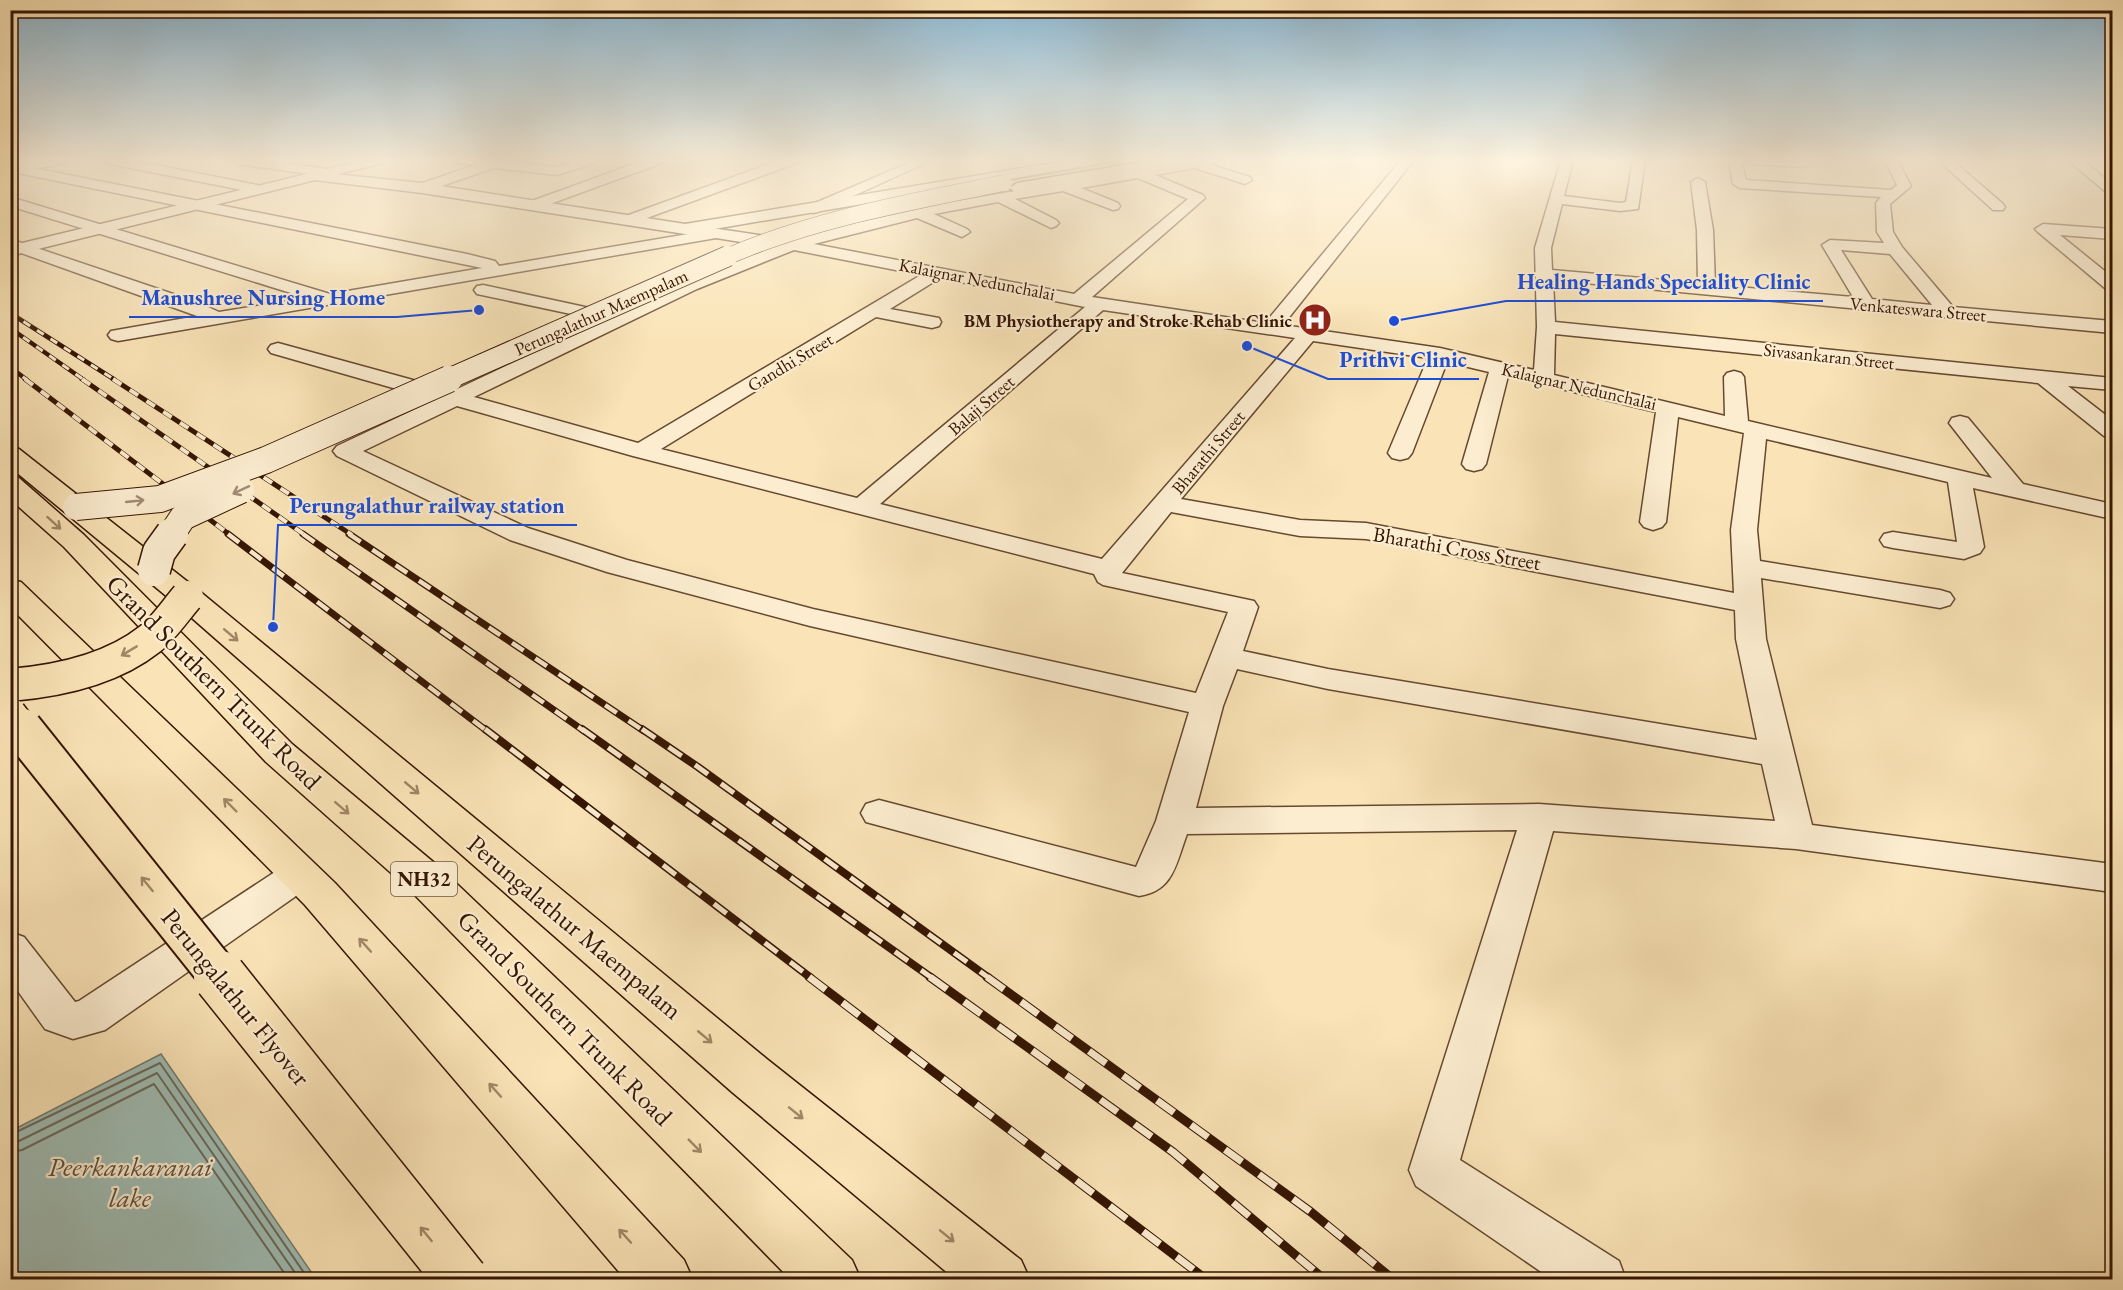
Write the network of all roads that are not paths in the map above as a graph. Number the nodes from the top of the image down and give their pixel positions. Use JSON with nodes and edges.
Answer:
{"nodes":[{"id":1,"x":72,"y":220,"type":"edge"},
{"id":2,"x":134,"y":220,"type":"edge"},
{"id":3,"x":270,"y":220,"type":"edge"},
{"id":4,"x":637,"y":220,"type":"edge"},
{"id":5,"x":741,"y":220,"type":"edge"},
{"id":6,"x":838,"y":220,"type":"edge"},
{"id":7,"x":868,"y":220,"type":"edge"},
{"id":8,"x":891,"y":220,"type":"edge"},
{"id":9,"x":935,"y":220,"type":"edge"},
{"id":10,"x":1047,"y":220,"type":"edge"},
{"id":11,"x":1175,"y":220,"type":"edge"},
{"id":12,"x":1359,"y":220,"type":"edge"},
{"id":13,"x":1551,"y":220,"type":"edge"},
{"id":14,"x":1704,"y":220,"type":"edge"},
{"id":15,"x":1884,"y":220,"type":"edge"},
{"id":16,"x":1051,"y":223,"type":"dead end"},
{"id":17,"x":100,"y":229,"type":"junction"},
{"id":18,"x":685,"y":229,"type":"junction"},
{"id":19,"x":962,"y":232,"type":"dead end"},
{"id":20,"x":714,"y":234,"type":"junction"},
{"id":21,"x":2112,"y":234,"type":"edge"},
{"id":22,"x":759,"y":239,"type":"junction"},
{"id":23,"x":794,"y":245,"type":"junction"},
{"id":24,"x":14,"y":248,"type":"edge"},
{"id":25,"x":1895,"y":249,"type":"junction"},
{"id":26,"x":494,"y":271,"type":"junction"},
{"id":27,"x":938,"y":272,"type":"junction"},
{"id":28,"x":1544,"y":274,"type":"junction"},
{"id":29,"x":2112,"y":285,"type":"edge"},
{"id":30,"x":483,"y":290,"type":"dead end"},
{"id":31,"x":1707,"y":290,"type":"junction"},
{"id":32,"x":329,"y":299,"type":"junction"},
{"id":33,"x":1090,"y":301,"type":"junction"},
{"id":34,"x":1866,"y":304,"type":"junction"},
{"id":35,"x":874,"y":311,"type":"junction"},
{"id":36,"x":585,"y":312,"type":"junction"},
{"id":37,"x":1948,"y":312,"type":"junction"},
{"id":38,"x":216,"y":318,"type":"junction"},
{"id":39,"x":932,"y":322,"type":"dead end"},
{"id":40,"x":1546,"y":327,"type":"junction"},
{"id":41,"x":2112,"y":327,"type":"edge"},
{"id":42,"x":1270,"y":329,"type":"junction"},
{"id":43,"x":118,"y":335,"type":"dead end"},
{"id":44,"x":1308,"y":335,"type":"junction"},
{"id":45,"x":278,"y":349,"type":"dead end"},
{"id":46,"x":1440,"y":354,"type":"junction"},
{"id":47,"x":1500,"y":368,"type":"junction"},
{"id":48,"x":1734,"y":377,"type":"dead end"},
{"id":49,"x":2045,"y":378,"type":"junction"},
{"id":50,"x":1544,"y":379,"type":"junction"},
{"id":51,"x":2112,"y":384,"type":"edge"},
{"id":52,"x":413,"y":387,"type":"junction"},
{"id":53,"x":453,"y":399,"type":"junction"},
{"id":54,"x":1668,"y":407,"type":"junction"},
{"id":55,"x":1960,"y":423,"type":"dead end"},
{"id":56,"x":1747,"y":426,"type":"junction"},
{"id":57,"x":2112,"y":431,"type":"edge"},
{"id":58,"x":295,"y":435,"type":"dead end"},
{"id":59,"x":641,"y":452,"type":"junction"},
{"id":60,"x":1400,"y":453,"type":"dead end"},
{"id":61,"x":10,"y":454,"type":"edge"},
{"id":62,"x":1474,"y":464,"type":"dead end"},
{"id":63,"x":1959,"y":478,"type":"junction"},
{"id":64,"x":10,"y":484,"type":"edge"},
{"id":65,"x":2013,"y":488,"type":"junction"},
{"id":66,"x":1164,"y":503,"type":"junction"},
{"id":67,"x":863,"y":506,"type":"junction"},
{"id":68,"x":76,"y":507,"type":"junction"},
{"id":69,"x":2112,"y":511,"type":"edge"},
{"id":70,"x":1653,"y":522,"type":"dead end"},
{"id":71,"x":1893,"y":540,"type":"dead end"},
{"id":72,"x":1746,"y":567,"type":"junction"},
{"id":73,"x":1108,"y":569,"type":"junction"},
{"id":74,"x":154,"y":570,"type":"junction"},
{"id":75,"x":14,"y":596,"type":"edge"},
{"id":76,"x":187,"y":597,"type":"junction"},
{"id":77,"x":1940,"y":598,"type":"dead end"},
{"id":78,"x":1749,"y":604,"type":"junction"},
{"id":79,"x":1226,"y":657,"type":"junction"},
{"id":80,"x":10,"y":685,"type":"edge"},
{"id":81,"x":1207,"y":706,"type":"junction"},
{"id":82,"x":10,"y":714,"type":"edge"},
{"id":83,"x":1778,"y":755,"type":"junction"},
{"id":84,"x":879,"y":813,"type":"dead end"},
{"id":85,"x":1539,"y":817,"type":"junction"},
{"id":86,"x":1174,"y":821,"type":"junction"},
{"id":87,"x":1796,"y":836,"type":"junction"},
{"id":88,"x":300,"y":874,"type":"junction"},
{"id":89,"x":2112,"y":878,"type":"edge"},
{"id":90,"x":10,"y":948,"type":"edge"},
{"id":91,"x":462,"y":1280,"type":"edge"},
{"id":92,"x":664,"y":1280,"type":"edge"},
{"id":93,"x":832,"y":1280,"type":"edge"},
{"id":94,"x":1001,"y":1280,"type":"edge"},
{"id":95,"x":1600,"y":1280,"type":"edge"}],
"edges":[{"from":1,"to":17,"type":"street"},
{"from":2,"to":17,"type":"main road"},
{"from":3,"to":26,"type":"street"},
{"from":4,"to":18,"type":"main road"},
{"from":5,"to":18,"type":"main road"},
{"from":68,"to":6,"type":"main road","name":"Perungalathur Maempalam","one_way":true,"bridge":true},
{"from":7,"to":74,"type":"main road","name":"Perungalathur Maempalam","one_way":true,"bridge":true},
{"from":8,"to":23,"type":"street"},
{"from":9,"to":19,"type":"street"},
{"from":10,"to":16,"type":"street"},
{"from":11,"to":33,"type":"street","name":"Balaji Street"},
{"from":12,"to":42,"type":"street"},
{"from":13,"to":28,"type":"street"},
{"from":14,"to":31,"type":"street"},
{"from":15,"to":25,"type":"street"},
{"from":17,"to":24,"type":"main road"},
{"from":17,"to":32,"type":"street"},
{"from":18,"to":20,"type":"street","name":"Kalaignar Nedunchalai"},
{"from":20,"to":22,"type":"street","name":"Kalaignar Nedunchalai"},
{"from":20,"to":26,"type":"street"},
{"from":21,"to":29,"type":"street"},
{"from":22,"to":23,"type":"street","name":"Kalaignar Nedunchalai"},
{"from":22,"to":36,"type":"street"},
{"from":23,"to":27,"type":"street","name":"Kalaignar Nedunchalai"},
{"from":23,"to":53,"type":"street"},
{"from":24,"to":38,"type":"street"},
{"from":25,"to":34,"type":"street"},
{"from":25,"to":37,"type":"street"},
{"from":26,"to":32,"type":"street"},
{"from":27,"to":33,"type":"street","name":"Kalaignar Nedunchalai"},
{"from":27,"to":35,"type":"street","name":"Gandhi Street"},
{"from":28,"to":31,"type":"street","name":"Venkateswara Street"},
{"from":28,"to":40,"type":"street"},
{"from":30,"to":36,"type":"street"},
{"from":31,"to":34,"type":"street","name":"Venkateswara Street"},
{"from":32,"to":38,"type":"street"},
{"from":33,"to":42,"type":"street","name":"Kalaignar Nedunchalai"},
{"from":33,"to":67,"type":"street","name":"Balaji Street"},
{"from":34,"to":37,"type":"street","name":"Venkateswara Street"},
{"from":35,"to":39,"type":"street"},
{"from":35,"to":59,"type":"street","name":"Gandhi Street"},
{"from":36,"to":52,"type":"street"},
{"from":37,"to":41,"type":"street","name":"Venkateswara Street"},
{"from":38,"to":43,"type":"street"},
{"from":40,"to":49,"type":"street","name":"Sivasankaran Street"},
{"from":40,"to":50,"type":"street"},
{"from":42,"to":44,"type":"street","name":"Kalaignar Nedunchalai"},
{"from":44,"to":46,"type":"street","name":"Kalaignar Nedunchalai"},
{"from":44,"to":66,"type":"street","name":"Bharathi Street"},
{"from":45,"to":52,"type":"street"},
{"from":46,"to":47,"type":"street","name":"Kalaignar Nedunchalai"},
{"from":46,"to":60,"type":"street"},
{"from":47,"to":50,"type":"street","name":"Kalaignar Nedunchalai"},
{"from":47,"to":62,"type":"street"},
{"from":48,"to":56,"type":"street"},
{"from":49,"to":51,"type":"street","name":"Sivasankaran Street"},
{"from":49,"to":57,"type":"street"},
{"from":50,"to":54,"type":"street","name":"Kalaignar Nedunchalai"},
{"from":52,"to":53,"type":"street"},
{"from":52,"to":58,"type":"street"},
{"from":53,"to":59,"type":"street"},
{"from":53,"to":81,"type":"street"},
{"from":54,"to":56,"type":"street","name":"Kalaignar Nedunchalai"},
{"from":54,"to":70,"type":"street"},
{"from":55,"to":65,"type":"street"},
{"from":56,"to":63,"type":"street","name":"Kalaignar Nedunchalai"},
{"from":56,"to":72,"type":"street"},
{"from":59,"to":67,"type":"street"},
{"from":61,"to":68,"type":"highway","name":"Perungalathur Maempalam"},
{"from":63,"to":65,"type":"street","name":"Kalaignar Nedunchalai"},
{"from":63,"to":71,"type":"street"},
{"from":64,"to":93,"type":"highway","name":"Grand Southern Trunk Road","number":"NH32","one_way":true},
{"from":65,"to":69,"type":"street","name":"Kalaignar Nedunchalai"},
{"from":66,"to":73,"type":"street","name":"Bharathi Street"},
{"from":66,"to":78,"type":"street","name":"Bharathi Cross Street"},
{"from":67,"to":73,"type":"street"},
{"from":68,"to":74,"type":"highway","name":"Perungalathur Maempalam"},
{"from":72,"to":77,"type":"street"},
{"from":72,"to":78,"type":"street"},
{"from":73,"to":79,"type":"street"},
{"from":74,"to":76,"type":"highway","name":"Perungalathur Maempalam"},
{"from":88,"to":75,"type":"highway","one_way":true},
{"from":76,"to":80,"type":"highway","one_way":true,"bridge":true},
{"from":76,"to":94,"type":"highway","name":"Perungalathur Maempalam","one_way":true},
{"from":78,"to":83,"type":"street"},
{"from":79,"to":81,"type":"street"},
{"from":79,"to":83,"type":"street"},
{"from":81,"to":86,"type":"street"},
{"from":91,"to":82,"type":"highway","name":"Perungalathur Flyover","one_way":true,"bridge":true},
{"from":83,"to":87,"type":"street"},
{"from":84,"to":86,"type":"street"},
{"from":85,"to":86,"type":"street"},
{"from":85,"to":87,"type":"street"},
{"from":85,"to":95,"type":"street"},
{"from":87,"to":89,"type":"street"},
{"from":88,"to":90,"type":"street"},
{"from":92,"to":88,"type":"highway","one_way":true}]}
